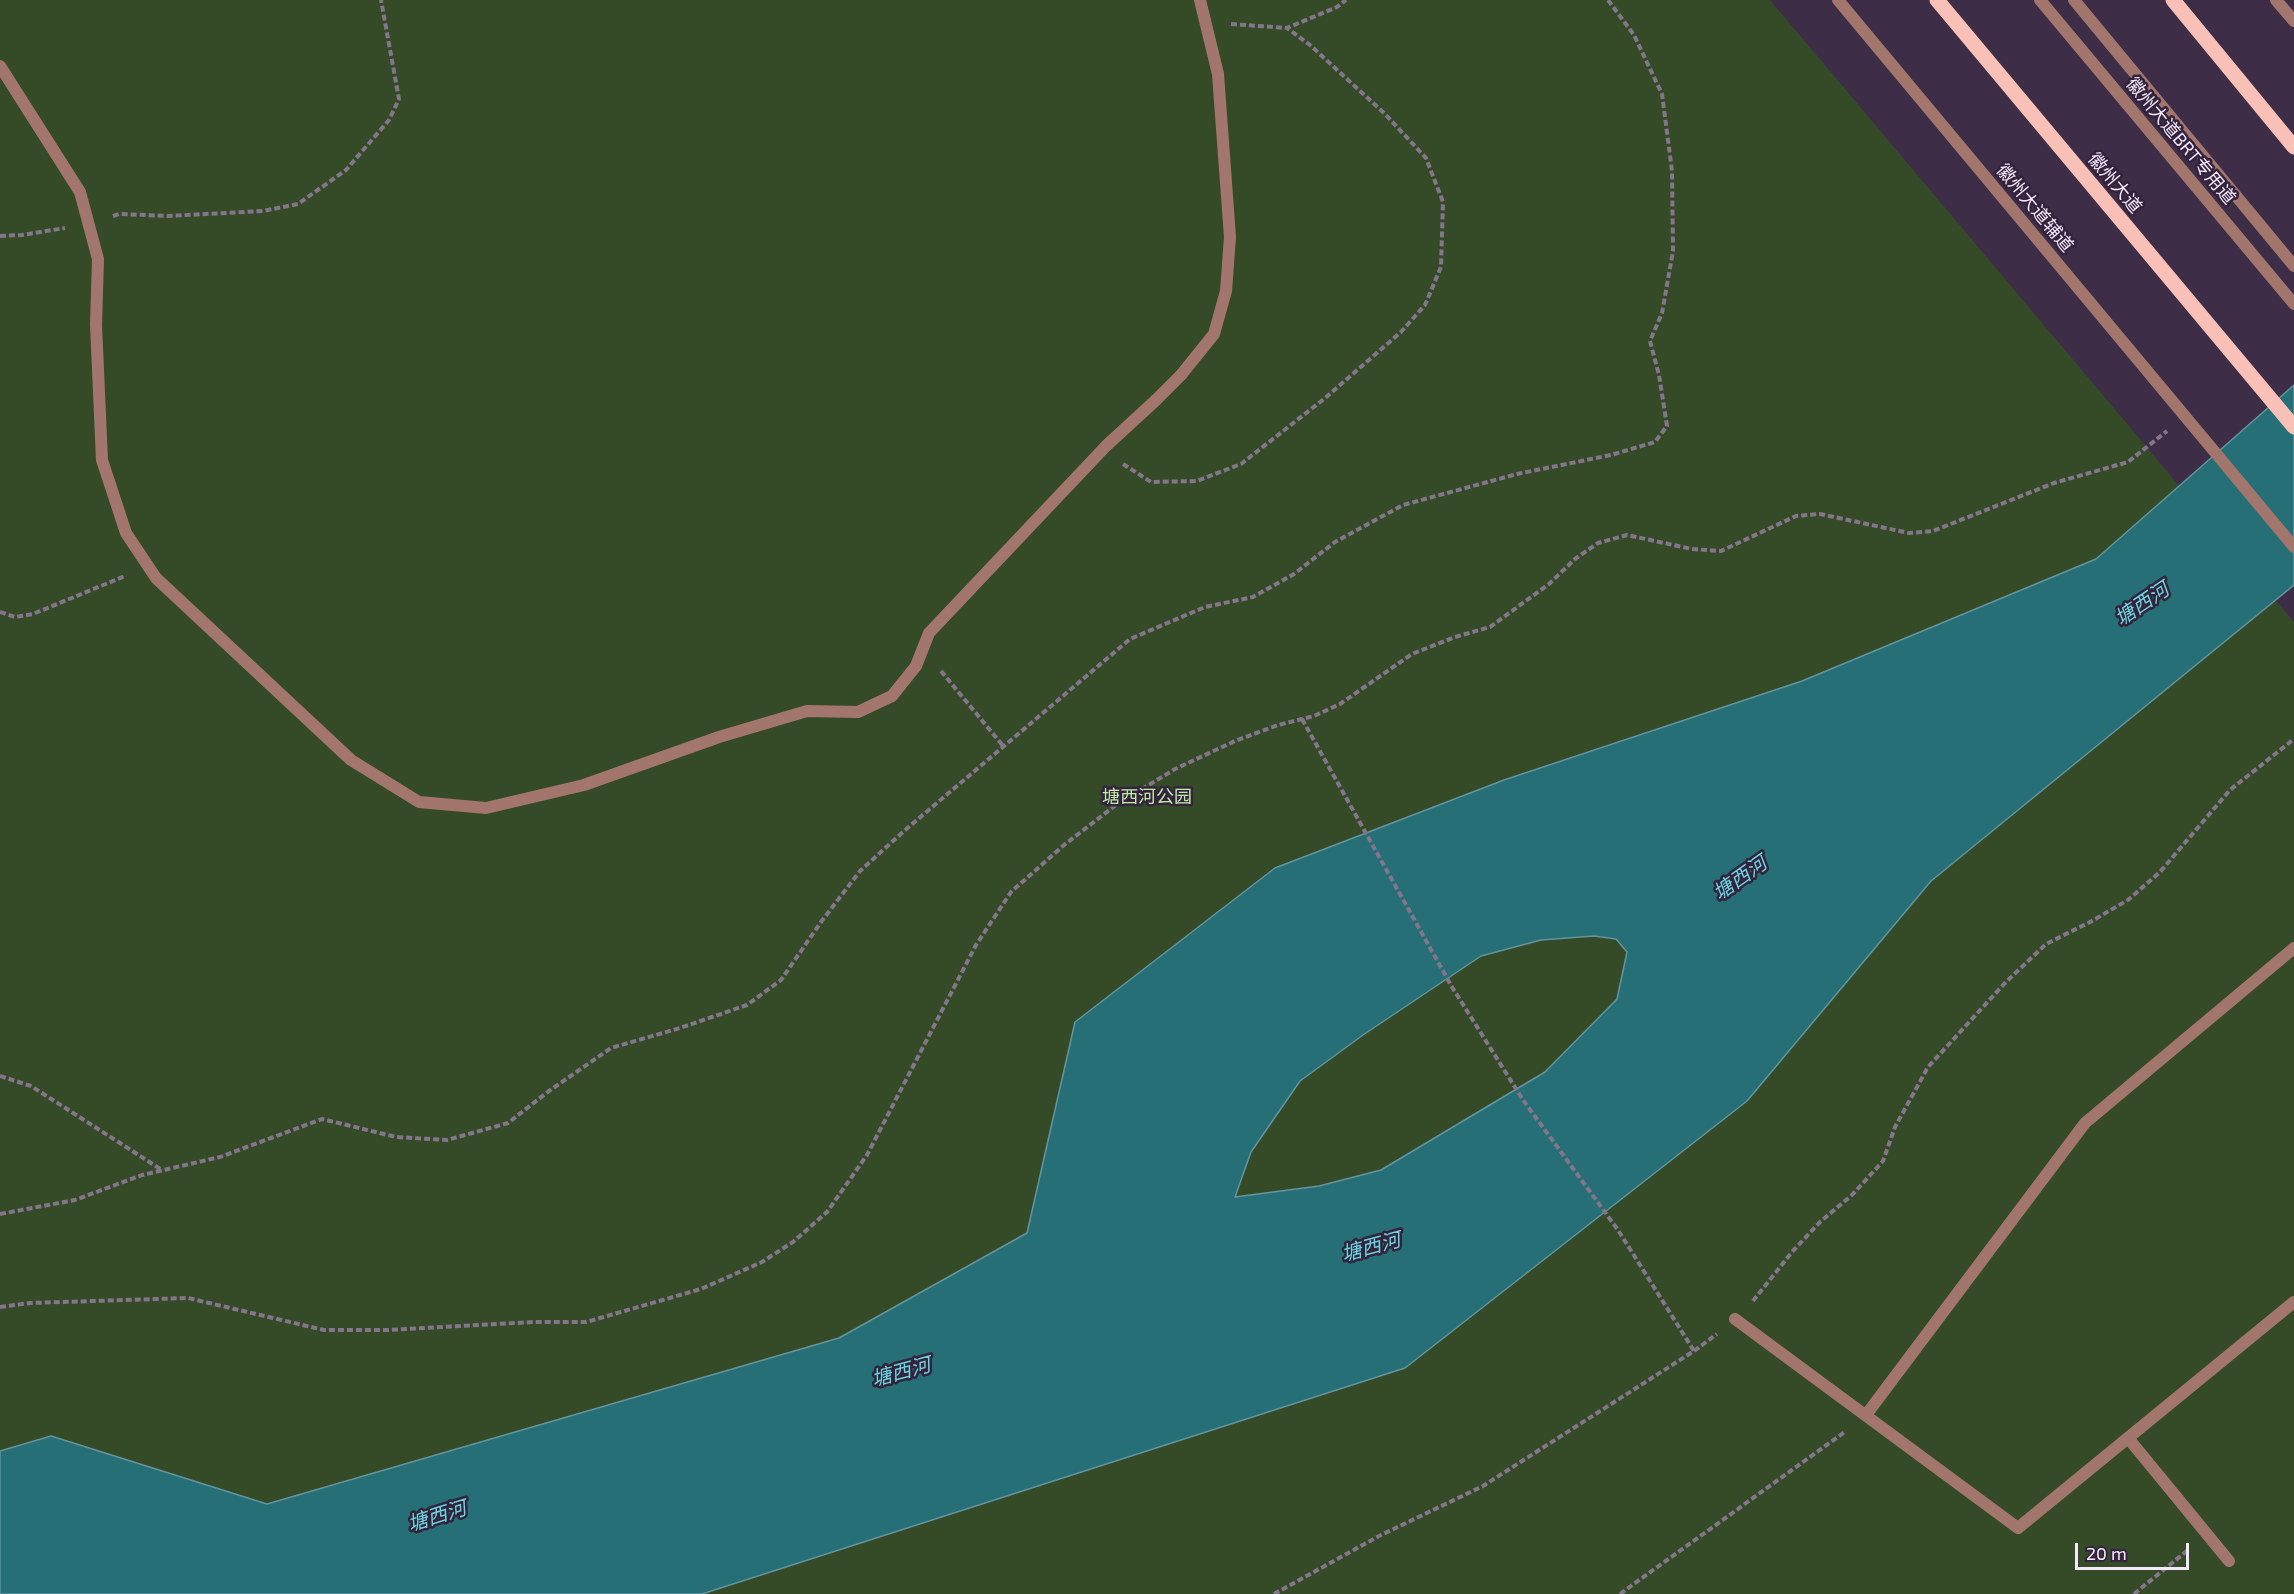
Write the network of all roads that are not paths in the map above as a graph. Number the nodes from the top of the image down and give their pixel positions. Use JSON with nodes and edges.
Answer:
{"nodes":[{"id":1,"x":1200,"y":0,"type":"edge"},
{"id":2,"x":1838,"y":0,"type":"edge"},
{"id":3,"x":1937,"y":0,"type":"edge"},
{"id":4,"x":2040,"y":0,"type":"edge"},
{"id":5,"x":2074,"y":0,"type":"edge"},
{"id":6,"x":2173,"y":0,"type":"edge"},
{"id":7,"x":2276,"y":0,"type":"edge"},
{"id":8,"x":2294,"y":21,"type":"edge"},
{"id":9,"x":0,"y":66,"type":"edge"},
{"id":10,"x":2294,"y":147,"type":"edge"},
{"id":11,"x":2294,"y":266,"type":"edge"},
{"id":12,"x":2294,"y":304,"type":"edge"},
{"id":13,"x":2294,"y":428,"type":"edge"},
{"id":14,"x":2294,"y":547,"type":"edge"},
{"id":15,"x":2294,"y":948,"type":"edge"},
{"id":16,"x":2294,"y":1302,"type":"edge"},
{"id":17,"x":1735,"y":1319,"type":"road end"},
{"id":18,"x":1866,"y":1415,"type":"junction"},
{"id":19,"x":2128,"y":1438,"type":"junction"},
{"id":20,"x":2229,"y":1561,"type":"dead end"}],
"edges":[{"from":1,"to":9,"type":"street"},
{"from":2,"to":14,"type":"street","name":"徽州大道辅道"},
{"from":3,"to":13,"type":"main road","name":"徽州大道"},
{"from":4,"to":12,"type":"street","name":"徽州大道BRT专用道"},
{"from":5,"to":11,"type":"street","name":"徽州大道BRT专用道"},
{"from":6,"to":10,"type":"main road"},
{"from":7,"to":8,"type":"street"},
{"from":15,"to":18,"type":"street"},
{"from":16,"to":19,"type":"street"},
{"from":17,"to":18,"type":"street"},
{"from":18,"to":19,"type":"street"},
{"from":19,"to":20,"type":"street"}]}
